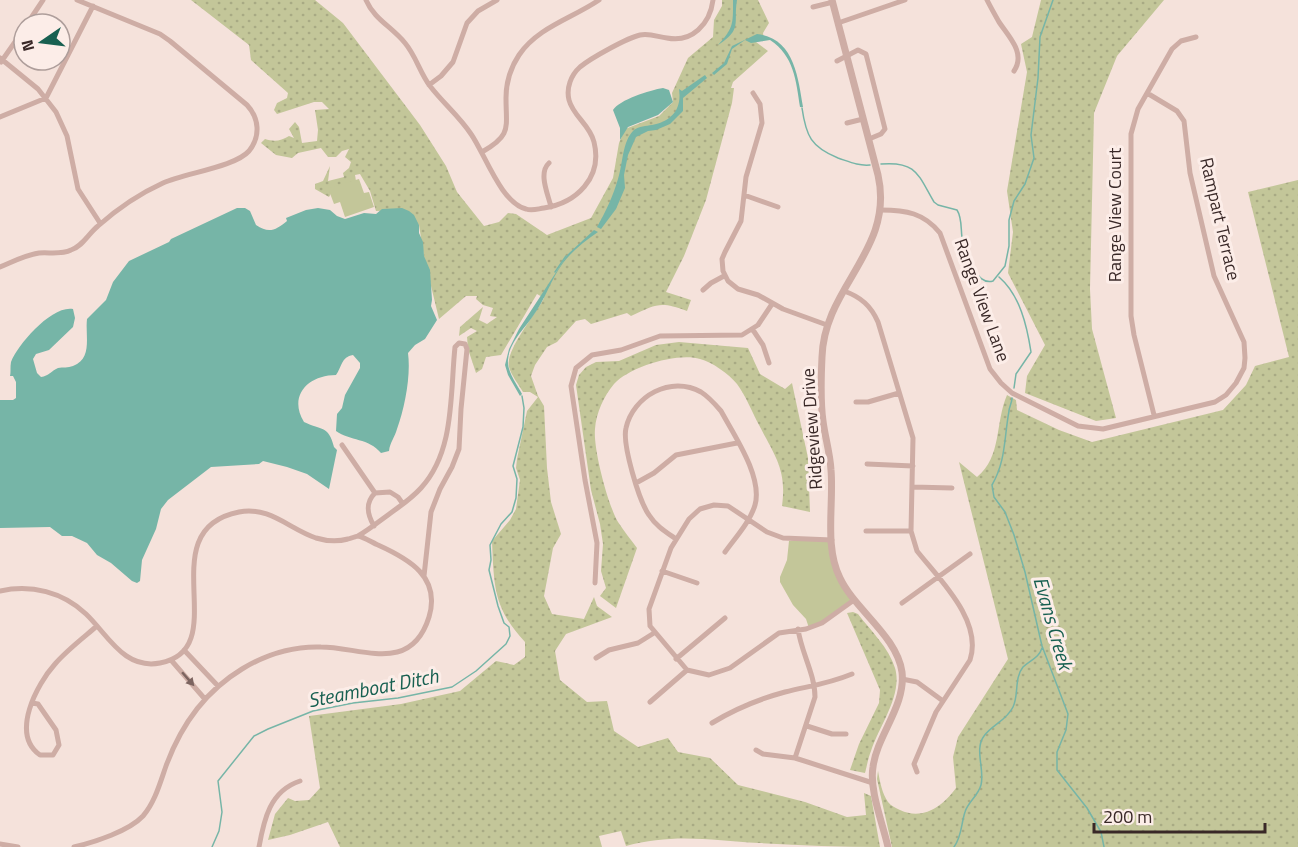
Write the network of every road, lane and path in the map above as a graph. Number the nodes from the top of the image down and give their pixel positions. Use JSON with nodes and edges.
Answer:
{"nodes":[{"id":1,"x":77,"y":0,"type":"edge"},
{"id":2,"x":366,"y":0,"type":"edge"},
{"id":3,"x":497,"y":0,"type":"edge"},
{"id":4,"x":599,"y":0,"type":"edge"},
{"id":5,"x":713,"y":0,"type":"edge"},
{"id":6,"x":905,"y":0,"type":"edge"},
{"id":7,"x":987,"y":0,"type":"edge"},
{"id":8,"x":832,"y":1,"type":"edge"},
{"id":9,"x":93,"y":6,"type":"junction"},
{"id":10,"x":813,"y":7,"type":"dead end"},
{"id":11,"x":838,"y":23,"type":"junction"},
{"id":12,"x":1196,"y":37,"type":"dead end"},
{"id":13,"x":12,"y":46,"type":"edge"},
{"id":14,"x":847,"y":56,"type":"junction"},
{"id":15,"x":1,"y":61,"type":"edge"},
{"id":16,"x":837,"y":61,"type":"dead end"},
{"id":17,"x":1014,"y":71,"type":"dead end"},
{"id":18,"x":429,"y":85,"type":"junction"},
{"id":19,"x":753,"y":93,"type":"dead end"},
{"id":20,"x":1147,"y":93,"type":"junction"},
{"id":21,"x":46,"y":98,"type":"junction"},
{"id":22,"x":0,"y":117,"type":"edge"},
{"id":23,"x":863,"y":119,"type":"junction"},
{"id":24,"x":847,"y":123,"type":"dead end"},
{"id":25,"x":869,"y":139,"type":"junction"},
{"id":26,"x":482,"y":152,"type":"junction"},
{"id":27,"x":549,"y":163,"type":"dead end"},
{"id":28,"x":744,"y":195,"type":"junction"},
{"id":29,"x":551,"y":207,"type":"junction"},
{"id":30,"x":778,"y":207,"type":"dead end"},
{"id":31,"x":881,"y":210,"type":"junction"},
{"id":32,"x":100,"y":223,"type":"junction"},
{"id":33,"x":0,"y":267,"type":"edge"},
{"id":34,"x":724,"y":276,"type":"junction"},
{"id":35,"x":703,"y":290,"type":"dead end"},
{"id":36,"x":844,"y":291,"type":"junction"},
{"id":37,"x":772,"y":304,"type":"junction"},
{"id":38,"x":827,"y":325,"type":"junction"},
{"id":39,"x":753,"y":330,"type":"junction"},
{"id":40,"x":769,"y":363,"type":"dead end"},
{"id":41,"x":900,"y":393,"type":"junction"},
{"id":42,"x":856,"y":402,"type":"dead end"},
{"id":43,"x":1154,"y":415,"type":"junction"},
{"id":44,"x":737,"y":443,"type":"junction"},
{"id":45,"x":342,"y":446,"type":"dead end"},
{"id":46,"x":867,"y":464,"type":"dead end"},
{"id":47,"x":913,"y":466,"type":"junction"},
{"id":48,"x":636,"y":483,"type":"junction"},
{"id":49,"x":912,"y":487,"type":"junction"},
{"id":50,"x":952,"y":488,"type":"dead end"},
{"id":51,"x":375,"y":493,"type":"junction"},
{"id":52,"x":403,"y":504,"type":"junction"},
{"id":53,"x":748,"y":519,"type":"junction"},
{"id":54,"x":374,"y":526,"type":"junction"},
{"id":55,"x":866,"y":531,"type":"dead end"},
{"id":56,"x":911,"y":531,"type":"junction"},
{"id":57,"x":358,"y":536,"type":"junction"},
{"id":58,"x":676,"y":539,"type":"junction"},
{"id":59,"x":832,"y":540,"type":"junction"},
{"id":60,"x":724,"y":552,"type":"dead end"},
{"id":61,"x":970,"y":554,"type":"dead end"},
{"id":62,"x":662,"y":571,"type":"junction"},
{"id":63,"x":424,"y":576,"type":"junction"},
{"id":64,"x":938,"y":578,"type":"junction"},
{"id":65,"x":595,"y":583,"type":"dead end"},
{"id":66,"x":697,"y":583,"type":"dead end"},
{"id":67,"x":0,"y":591,"type":"edge"},
{"id":68,"x":854,"y":600,"type":"junction"},
{"id":69,"x":902,"y":603,"type":"dead end"},
{"id":70,"x":725,"y":618,"type":"dead end"},
{"id":71,"x":97,"y":626,"type":"junction"},
{"id":72,"x":798,"y":629,"type":"junction"},
{"id":73,"x":654,"y":633,"type":"junction"},
{"id":74,"x":183,"y":650,"type":"junction"},
{"id":75,"x":596,"y":658,"type":"dead end"},
{"id":76,"x":676,"y":659,"type":"junction"},
{"id":77,"x":171,"y":660,"type":"junction"},
{"id":78,"x":687,"y":670,"type":"junction"},
{"id":79,"x":852,"y":674,"type":"dead end"},
{"id":80,"x":902,"y":679,"type":"junction"},
{"id":81,"x":218,"y":686,"type":"junction"},
{"id":82,"x":815,"y":687,"type":"junction"},
{"id":83,"x":204,"y":698,"type":"junction"},
{"id":84,"x":943,"y":701,"type":"junction"},
{"id":85,"x":650,"y":702,"type":"dead end"},
{"id":86,"x":32,"y":703,"type":"junction"},
{"id":87,"x":712,"y":723,"type":"dead end"},
{"id":88,"x":807,"y":726,"type":"junction"},
{"id":89,"x":846,"y":734,"type":"dead end"},
{"id":90,"x":756,"y":750,"type":"dead end"},
{"id":91,"x":795,"y":758,"type":"junction"},
{"id":92,"x":917,"y":772,"type":"dead end"},
{"id":93,"x":300,"y":781,"type":"dead end"},
{"id":94,"x":873,"y":783,"type":"junction"},
{"id":95,"x":0,"y":844,"type":"edge"},
{"id":96,"x":18,"y":847,"type":"edge"},
{"id":97,"x":74,"y":847,"type":"edge"},
{"id":98,"x":259,"y":847,"type":"edge"},
{"id":99,"x":888,"y":847,"type":"edge"}],
"edges":[{"from":1,"to":9,"type":"street"},
{"from":2,"to":18,"type":"street"},
{"from":3,"to":18,"type":"street"},
{"from":4,"to":26,"type":"street"},
{"from":5,"to":29,"type":"street"},
{"from":6,"to":11,"type":"street"},
{"from":7,"to":17,"type":"street"},
{"from":8,"to":10,"type":"street"},
{"from":8,"to":11,"type":"street","name":"Ridgeview Drive"},
{"from":9,"to":21,"type":"street"},
{"from":9,"to":32,"type":"street"},
{"from":11,"to":14,"type":"street","name":"Ridgeview Drive"},
{"from":12,"to":20,"type":"street","name":"Range View Court"},
{"from":13,"to":15,"type":"street"},
{"from":14,"to":16,"type":"street"},
{"from":14,"to":23,"type":"street","name":"Ridgeview Drive"},
{"from":14,"to":25,"type":"street"},
{"from":15,"to":21,"type":"street"},
{"from":18,"to":26,"type":"street"},
{"from":19,"to":28,"type":"street"},
{"from":20,"to":43,"type":"street","name":"Range View Court"},
{"from":20,"to":43,"type":"street","name":"Rampart Terrace"},
{"from":21,"to":22,"type":"street"},
{"from":21,"to":32,"type":"street"},
{"from":23,"to":24,"type":"street"},
{"from":23,"to":25,"type":"street","name":"Ridgeview Drive"},
{"from":25,"to":31,"type":"street","name":"Ridgeview Drive"},
{"from":26,"to":29,"type":"street"},
{"from":27,"to":29,"type":"street"},
{"from":28,"to":30,"type":"street"},
{"from":28,"to":34,"type":"street"},
{"from":31,"to":36,"type":"street","name":"Ridgeview Drive"},
{"from":31,"to":43,"type":"street","name":"Range View Lane"},
{"from":32,"to":33,"type":"street"},
{"from":34,"to":35,"type":"street"},
{"from":34,"to":37,"type":"street"},
{"from":36,"to":38,"type":"street","name":"Ridgeview Drive"},
{"from":36,"to":41,"type":"street"},
{"from":37,"to":38,"type":"street"},
{"from":37,"to":39,"type":"street"},
{"from":38,"to":59,"type":"street","name":"Ridgeview Drive"},
{"from":39,"to":40,"type":"street"},
{"from":39,"to":65,"type":"street"},
{"from":41,"to":42,"type":"street"},
{"from":41,"to":47,"type":"street"},
{"from":44,"to":48,"type":"street"},
{"from":44,"to":48,"type":"street"},
{"from":44,"to":53,"type":"street"},
{"from":45,"to":51,"type":"street"},
{"from":46,"to":47,"type":"street"},
{"from":47,"to":49,"type":"street"},
{"from":48,"to":58,"type":"street"},
{"from":49,"to":50,"type":"street"},
{"from":49,"to":56,"type":"street"},
{"from":51,"to":52,"type":"street"},
{"from":51,"to":54,"type":"street"},
{"from":52,"to":54,"type":"street"},
{"from":52,"to":63,"type":"street"},
{"from":53,"to":58,"type":"street"},
{"from":53,"to":59,"type":"street"},
{"from":53,"to":60,"type":"street"},
{"from":54,"to":57,"type":"street"},
{"from":55,"to":56,"type":"street"},
{"from":56,"to":64,"type":"street"},
{"from":57,"to":63,"type":"street"},
{"from":57,"to":74,"type":"street"},
{"from":58,"to":62,"type":"street"},
{"from":59,"to":68,"type":"street","name":"Ridgeview Drive"},
{"from":61,"to":64,"type":"street"},
{"from":62,"to":66,"type":"street"},
{"from":62,"to":73,"type":"street"},
{"from":63,"to":81,"type":"street"},
{"from":64,"to":69,"type":"street"},
{"from":64,"to":84,"type":"street"},
{"from":67,"to":71,"type":"street"},
{"from":68,"to":72,"type":"street"},
{"from":68,"to":80,"type":"street","name":"Ridgeview Drive"},
{"from":70,"to":76,"type":"street"},
{"from":71,"to":77,"type":"street"},
{"from":71,"to":86,"type":"street"},
{"from":72,"to":78,"type":"street"},
{"from":72,"to":82,"type":"street"},
{"from":73,"to":75,"type":"street"},
{"from":73,"to":76,"type":"street"},
{"from":74,"to":77,"type":"street"},
{"from":74,"to":81,"type":"street"},
{"from":76,"to":78,"type":"street"},
{"from":77,"to":83,"type":"street","one_way":true},
{"from":78,"to":85,"type":"street"},
{"from":79,"to":82,"type":"street"},
{"from":80,"to":84,"type":"street"},
{"from":80,"to":94,"type":"street","name":"Ridgeview Drive"},
{"from":81,"to":83,"type":"street"},
{"from":82,"to":87,"type":"street"},
{"from":82,"to":88,"type":"street"},
{"from":83,"to":97,"type":"street"},
{"from":84,"to":92,"type":"street"},
{"from":86,"to":86,"type":"street"},
{"from":88,"to":89,"type":"street"},
{"from":88,"to":91,"type":"street"},
{"from":90,"to":91,"type":"street"},
{"from":91,"to":94,"type":"street"},
{"from":93,"to":98,"type":"street"},
{"from":94,"to":99,"type":"street","name":"Ridgeview Drive"},
{"from":95,"to":96,"type":"street"}]}
